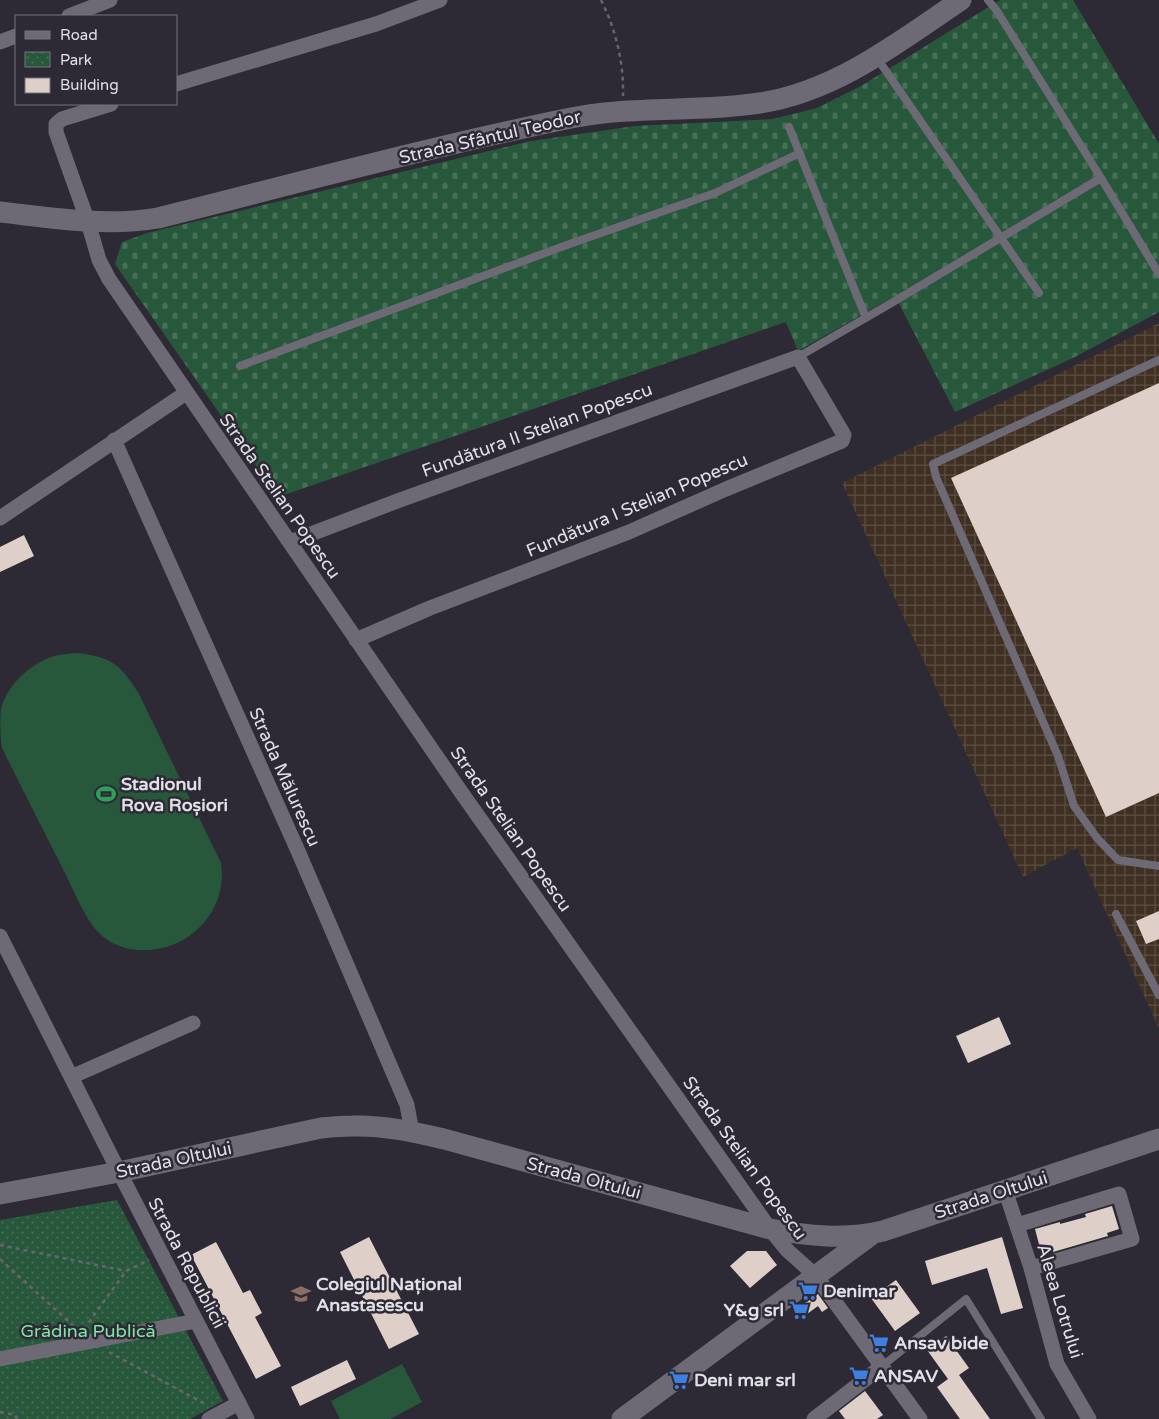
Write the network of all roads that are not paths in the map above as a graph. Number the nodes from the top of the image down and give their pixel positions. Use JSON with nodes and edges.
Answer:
{"nodes":[{"id":1,"x":110,"y":0,"type":"edge"},
{"id":2,"x":440,"y":0,"type":"edge"},
{"id":3,"x":961,"y":0,"type":"edge"},
{"id":4,"x":988,"y":0,"type":"edge"},
{"id":5,"x":72,"y":15,"type":"edge"},
{"id":6,"x":15,"y":36,"type":"edge"},
{"id":7,"x":0,"y":42,"type":"edge"},
{"id":8,"x":876,"y":57,"type":"junction"},
{"id":9,"x":178,"y":83,"type":"edge"},
{"id":10,"x":108,"y":105,"type":"edge"},
{"id":11,"x":789,"y":127,"type":"dead end"},
{"id":12,"x":800,"y":153,"type":"junction"},
{"id":13,"x":1101,"y":178,"type":"junction"},
{"id":14,"x":0,"y":212,"type":"edge"},
{"id":15,"x":88,"y":222,"type":"junction"},
{"id":16,"x":1001,"y":237,"type":"junction"},
{"id":17,"x":1159,"y":274,"type":"edge"},
{"id":18,"x":1039,"y":293,"type":"dead end"},
{"id":19,"x":866,"y":318,"type":"junction"},
{"id":20,"x":798,"y":357,"type":"junction"},
{"id":21,"x":1159,"y":360,"type":"edge"},
{"id":22,"x":240,"y":366,"type":"dead end"},
{"id":23,"x":186,"y":393,"type":"junction"},
{"id":24,"x":114,"y":440,"type":"junction"},
{"id":25,"x":0,"y":518,"type":"edge"},
{"id":26,"x":290,"y":542,"type":"junction"},
{"id":27,"x":356,"y":640,"type":"junction"},
{"id":28,"x":1159,"y":866,"type":"edge"},
{"id":29,"x":1116,"y":914,"type":"dead end"},
{"id":30,"x":0,"y":936,"type":"edge"},
{"id":31,"x":1159,"y":995,"type":"edge"},
{"id":32,"x":194,"y":1024,"type":"dead end"},
{"id":33,"x":71,"y":1077,"type":"junction"},
{"id":34,"x":412,"y":1132,"type":"junction"},
{"id":35,"x":1159,"y":1139,"type":"edge"},
{"id":36,"x":119,"y":1172,"type":"junction"},
{"id":37,"x":1005,"y":1190,"type":"junction"},
{"id":38,"x":0,"y":1194,"type":"edge"},
{"id":39,"x":1017,"y":1225,"type":"junction"},
{"id":40,"x":770,"y":1229,"type":"junction"},
{"id":41,"x":872,"y":1233,"type":"junction"},
{"id":42,"x":1031,"y":1268,"type":"junction"},
{"id":43,"x":816,"y":1276,"type":"junction"},
{"id":44,"x":196,"y":1321,"type":"junction"},
{"id":45,"x":0,"y":1360,"type":"edge"},
{"id":46,"x":881,"y":1367,"type":"junction"},
{"id":47,"x":239,"y":1403,"type":"junction"},
{"id":48,"x":208,"y":1419,"type":"edge"},
{"id":49,"x":248,"y":1419,"type":"edge"},
{"id":50,"x":622,"y":1419,"type":"edge"},
{"id":51,"x":814,"y":1419,"type":"edge"},
{"id":52,"x":920,"y":1419,"type":"edge"},
{"id":53,"x":1041,"y":1419,"type":"edge"},
{"id":54,"x":1089,"y":1419,"type":"edge"}],
"edges":[{"from":1,"to":5,"type":"street"},
{"from":2,"to":9,"type":"street"},
{"from":3,"to":8,"type":"main road","name":"Strada Sfântul Teodor"},
{"from":4,"to":13,"type":"lane"},
{"from":6,"to":7,"type":"street"},
{"from":8,"to":15,"type":"main road","name":"Strada Sfântul Teodor"},
{"from":8,"to":16,"type":"lane"},
{"from":10,"to":15,"type":"street","name":"Strada Stelian Popescu"},
{"from":11,"to":12,"type":"lane"},
{"from":12,"to":19,"type":"lane"},
{"from":12,"to":22,"type":"lane"},
{"from":13,"to":16,"type":"lane"},
{"from":13,"to":17,"type":"lane"},
{"from":14,"to":15,"type":"main road","name":"Strada Sfântul Teodor"},
{"from":15,"to":23,"type":"street","name":"Strada Stelian Popescu"},
{"from":16,"to":18,"type":"lane"},
{"from":16,"to":19,"type":"lane"},
{"from":19,"to":20,"type":"lane"},
{"from":20,"to":26,"type":"street","name":"Fundătura II Stelian Popescu"},
{"from":20,"to":27,"type":"street","name":"Fundătura I Stelian Popescu"},
{"from":21,"to":28,"type":"lane"},
{"from":23,"to":24,"type":"street"},
{"from":23,"to":26,"type":"street","name":"Strada Stelian Popescu"},
{"from":24,"to":25,"type":"street"},
{"from":24,"to":34,"type":"street","name":"Strada Mălurescu"},
{"from":26,"to":27,"type":"street","name":"Strada Stelian Popescu"},
{"from":27,"to":40,"type":"street","name":"Strada Stelian Popescu"},
{"from":29,"to":31,"type":"lane"},
{"from":30,"to":33,"type":"street","name":"Strada Republicii"},
{"from":32,"to":33,"type":"street"},
{"from":33,"to":36,"type":"street","name":"Strada Republicii"},
{"from":34,"to":36,"type":"main road","name":"Strada Oltului"},
{"from":34,"to":40,"type":"main road","name":"Strada Oltului"},
{"from":35,"to":37,"type":"main road","name":"Strada Oltului"},
{"from":36,"to":38,"type":"main road","name":"Strada Oltului"},
{"from":36,"to":44,"type":"street","name":"Strada Republicii"},
{"from":37,"to":39,"type":"street","name":"Aleea Lotrului"},
{"from":37,"to":41,"type":"main road","name":"Strada Oltului"},
{"from":39,"to":42,"type":"street","name":"Aleea Lotrului"},
{"from":39,"to":42,"type":"street"},
{"from":40,"to":41,"type":"main road","name":"Strada Oltului"},
{"from":40,"to":43,"type":"street","name":"Strada Stelian Popescu"},
{"from":41,"to":43,"type":"main road"},
{"from":42,"to":54,"type":"street","name":"Aleea Lotrului"},
{"from":43,"to":46,"type":"street","name":"Strada Stelian Popescu"},
{"from":43,"to":50,"type":"main road"},
{"from":44,"to":45,"type":"street"},
{"from":44,"to":47,"type":"street","name":"Strada Republicii"},
{"from":46,"to":51,"type":"street"},
{"from":46,"to":52,"type":"street","name":"Strada Stelian Popescu"},
{"from":46,"to":53,"type":"lane"},
{"from":47,"to":48,"type":"street"},
{"from":47,"to":49,"type":"street","name":"Strada Republicii"}]}
